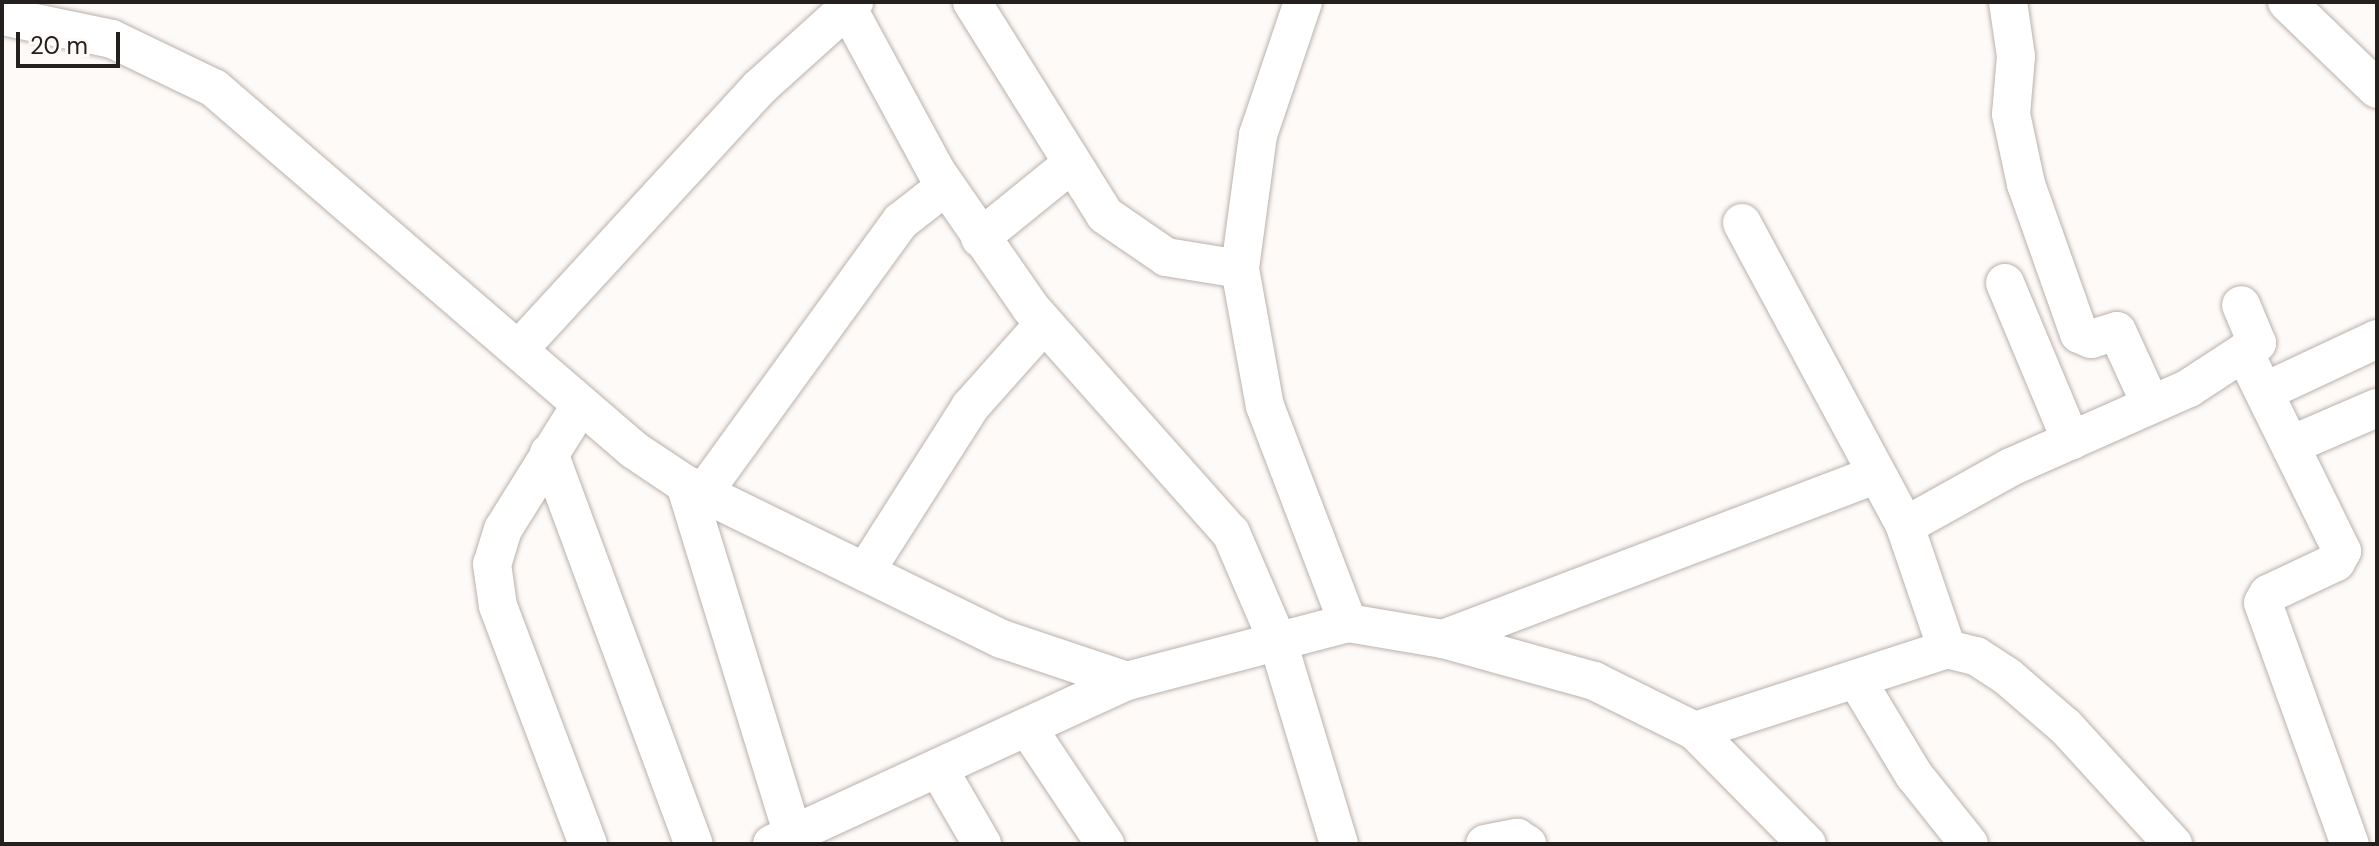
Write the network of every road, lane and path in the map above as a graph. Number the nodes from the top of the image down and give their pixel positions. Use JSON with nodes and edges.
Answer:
{"nodes":[{"id":1,"x":972,"y":2,"type":"edge"},
{"id":2,"x":1303,"y":2,"type":"edge"},
{"id":3,"x":2008,"y":2,"type":"edge"},
{"id":4,"x":2287,"y":2,"type":"edge"},
{"id":5,"x":851,"y":4,"type":"edge"},
{"id":6,"x":2,"y":16,"type":"edge"},
{"id":7,"x":2377,"y":89,"type":"edge"},
{"id":8,"x":1069,"y":166,"type":"junction"},
{"id":9,"x":946,"y":186,"type":"junction"},
{"id":10,"x":1742,"y":223,"type":"dead end"},
{"id":11,"x":980,"y":238,"type":"junction"},
{"id":12,"x":1240,"y":269,"type":"junction"},
{"id":13,"x":2005,"y":283,"type":"dead end"},
{"id":14,"x":2241,"y":305,"type":"dead end"},
{"id":15,"x":1044,"y":324,"type":"junction"},
{"id":16,"x":506,"y":339,"type":"junction"},
{"id":17,"x":2377,"y":339,"type":"edge"},
{"id":18,"x":2244,"y":352,"type":"junction"},
{"id":19,"x":2264,"y":392,"type":"junction"},
{"id":20,"x":2151,"y":405,"type":"junction"},
{"id":21,"x":580,"y":406,"type":"junction"},
{"id":22,"x":2377,"y":408,"type":"edge"},
{"id":23,"x":2071,"y":441,"type":"junction"},
{"id":24,"x":2291,"y":445,"type":"junction"},
{"id":25,"x":549,"y":453,"type":"junction"},
{"id":26,"x":1875,"y":475,"type":"junction"},
{"id":27,"x":696,"y":486,"type":"junction"},
{"id":28,"x":1905,"y":526,"type":"junction"},
{"id":29,"x":865,"y":572,"type":"junction"},
{"id":30,"x":1348,"y":623,"type":"junction"},
{"id":31,"x":1443,"y":639,"type":"junction"},
{"id":32,"x":1278,"y":642,"type":"junction"},
{"id":33,"x":1947,"y":649,"type":"junction"},
{"id":34,"x":1856,"y":679,"type":"junction"},
{"id":35,"x":1127,"y":681,"type":"junction"},
{"id":36,"x":1027,"y":727,"type":"junction"},
{"id":37,"x":1695,"y":731,"type":"junction"},
{"id":38,"x":938,"y":768,"type":"junction"},
{"id":39,"x":807,"y":836,"type":"edge"},
{"id":40,"x":588,"y":844,"type":"edge"},
{"id":41,"x":694,"y":844,"type":"edge"},
{"id":42,"x":982,"y":844,"type":"edge"},
{"id":43,"x":1105,"y":844,"type":"edge"},
{"id":44,"x":1339,"y":844,"type":"edge"},
{"id":45,"x":1485,"y":844,"type":"edge"},
{"id":46,"x":1527,"y":844,"type":"edge"},
{"id":47,"x":1807,"y":844,"type":"edge"},
{"id":48,"x":1969,"y":844,"type":"edge"},
{"id":49,"x":2173,"y":844,"type":"edge"},
{"id":50,"x":2350,"y":844,"type":"edge"}],
"edges":[{"from":1,"to":8,"type":"street"},
{"from":2,"to":12,"type":"street"},
{"from":3,"to":20,"type":"street"},
{"from":4,"to":7,"type":"street"},
{"from":5,"to":9,"type":"street"},
{"from":5,"to":16,"type":"street"},
{"from":6,"to":16,"type":"street"},
{"from":8,"to":11,"type":"street"},
{"from":8,"to":12,"type":"street"},
{"from":9,"to":11,"type":"street"},
{"from":9,"to":27,"type":"street"},
{"from":10,"to":26,"type":"street"},
{"from":11,"to":15,"type":"street"},
{"from":12,"to":30,"type":"street"},
{"from":13,"to":23,"type":"street"},
{"from":14,"to":18,"type":"street"},
{"from":15,"to":29,"type":"street"},
{"from":15,"to":32,"type":"street"},
{"from":16,"to":21,"type":"street"},
{"from":17,"to":19,"type":"street"},
{"from":18,"to":19,"type":"street"},
{"from":18,"to":20,"type":"street"},
{"from":19,"to":24,"type":"street"},
{"from":20,"to":23,"type":"street"},
{"from":21,"to":25,"type":"street"},
{"from":21,"to":27,"type":"street"},
{"from":22,"to":24,"type":"street"},
{"from":23,"to":28,"type":"street"},
{"from":24,"to":50,"type":"street"},
{"from":25,"to":40,"type":"street"},
{"from":25,"to":41,"type":"street"},
{"from":26,"to":28,"type":"street"},
{"from":26,"to":31,"type":"street"},
{"from":27,"to":29,"type":"street"},
{"from":27,"to":39,"type":"street"},
{"from":28,"to":33,"type":"street"},
{"from":29,"to":35,"type":"street"},
{"from":30,"to":31,"type":"street"},
{"from":30,"to":32,"type":"street"},
{"from":31,"to":37,"type":"street"},
{"from":32,"to":35,"type":"street"},
{"from":32,"to":44,"type":"street"},
{"from":33,"to":34,"type":"street"},
{"from":33,"to":49,"type":"street"},
{"from":34,"to":37,"type":"street"},
{"from":34,"to":48,"type":"street"},
{"from":35,"to":36,"type":"street"},
{"from":36,"to":38,"type":"street"},
{"from":36,"to":43,"type":"street"},
{"from":37,"to":47,"type":"street"},
{"from":38,"to":39,"type":"street"},
{"from":38,"to":42,"type":"street"},
{"from":45,"to":46,"type":"street"}]}
